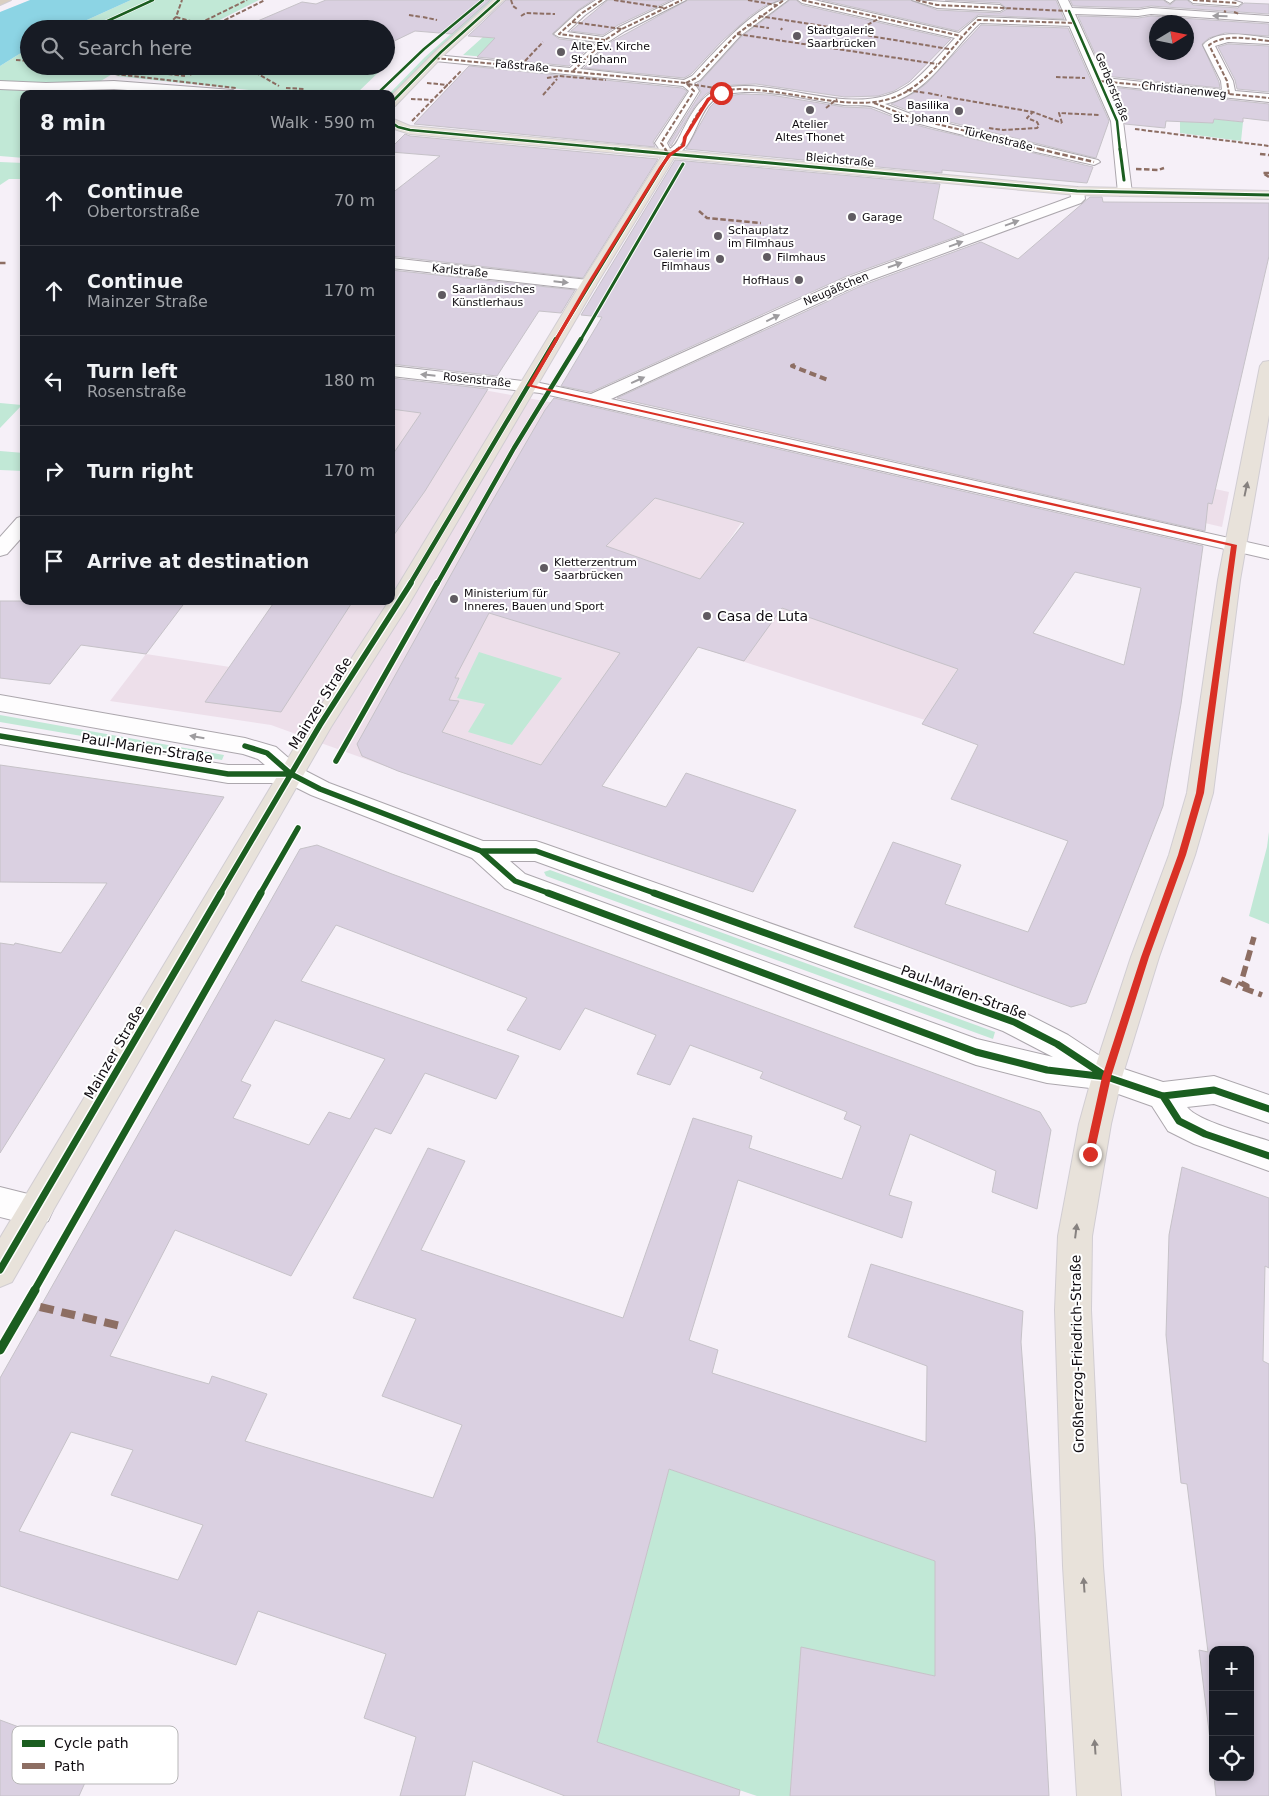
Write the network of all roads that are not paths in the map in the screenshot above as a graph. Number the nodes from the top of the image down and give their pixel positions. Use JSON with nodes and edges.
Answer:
{"nodes":[{"id":1,"x":6,"y":0,"type":"edge"},
{"id":2,"x":483,"y":0,"type":"edge"},
{"id":3,"x":498,"y":0,"type":"edge"},
{"id":4,"x":602,"y":0,"type":"edge"},
{"id":5,"x":682,"y":0,"type":"edge"},
{"id":6,"x":748,"y":0,"type":"edge"},
{"id":7,"x":802,"y":0,"type":"edge"},
{"id":8,"x":916,"y":0,"type":"edge"},
{"id":9,"x":1193,"y":0,"type":"edge"},
{"id":10,"x":0,"y":2,"type":"edge"},
{"id":11,"x":780,"y":2,"type":"edge"},
{"id":12,"x":958,"y":3,"type":"edge"},
{"id":13,"x":1238,"y":3,"type":"dead end"},
{"id":14,"x":1006,"y":8,"type":"junction"},
{"id":15,"x":1061,"y":9,"type":"edge"},
{"id":16,"x":963,"y":20,"type":"dead end"},
{"id":17,"x":1269,"y":20,"type":"edge"},
{"id":18,"x":978,"y":21,"type":"junction"},
{"id":19,"x":572,"y":22,"type":"junction"},
{"id":20,"x":1074,"y":22,"type":"junction"},
{"id":21,"x":747,"y":25,"type":"junction"},
{"id":22,"x":769,"y":28,"type":"dead end"},
{"id":23,"x":622,"y":29,"type":"junction"},
{"id":24,"x":961,"y":36,"type":"junction"},
{"id":25,"x":605,"y":40,"type":"junction"},
{"id":26,"x":1269,"y":41,"type":"edge"},
{"id":27,"x":435,"y":58,"type":"junction"},
{"id":28,"x":573,"y":71,"type":"junction"},
{"id":29,"x":1100,"y":81,"type":"junction"},
{"id":30,"x":0,"y":85,"type":"edge"},
{"id":31,"x":690,"y":87,"type":"junction"},
{"id":32,"x":180,"y":90,"type":"edge"},
{"id":33,"x":381,"y":90,"type":"edge"},
{"id":34,"x":732,"y":91,"type":"junction"},
{"id":35,"x":1229,"y":94,"type":"junction"},
{"id":36,"x":1269,"y":98,"type":"edge"},
{"id":37,"x":395,"y":99,"type":"edge"},
{"id":38,"x":838,"y":100,"type":"junction"},
{"id":39,"x":874,"y":103,"type":"junction"},
{"id":40,"x":826,"y":108,"type":"dead end"},
{"id":41,"x":396,"y":128,"type":"edge"},
{"id":42,"x":669,"y":155,"type":"junction"},
{"id":43,"x":1094,"y":162,"type":"dead end"},
{"id":44,"x":1077,"y":191,"type":"junction"},
{"id":45,"x":1125,"y":193,"type":"junction"},
{"id":46,"x":1269,"y":195,"type":"edge"},
{"id":47,"x":395,"y":263,"type":"edge"},
{"id":48,"x":588,"y":285,"type":"junction"},
{"id":49,"x":1269,"y":366,"type":"edge"},
{"id":50,"x":395,"y":371,"type":"edge"},
{"id":51,"x":529,"y":385,"type":"junction"},
{"id":52,"x":1267,"y":394,"type":"edge"},
{"id":53,"x":594,"y":400,"type":"junction"},
{"id":54,"x":1269,"y":429,"type":"edge"},
{"id":55,"x":1254,"y":446,"type":"junction"},
{"id":56,"x":1240,"y":515,"type":"junction"},
{"id":57,"x":20,"y":527,"type":"edge"},
{"id":58,"x":1234,"y":545,"type":"junction"},
{"id":59,"x":0,"y":550,"type":"edge"},
{"id":60,"x":1269,"y":552,"type":"edge"},
{"id":61,"x":1269,"y":557,"type":"edge"},
{"id":62,"x":1229,"y":580,"type":"junction"},
{"id":63,"x":0,"y":703,"type":"edge"},
{"id":64,"x":0,"y":736,"type":"edge"},
{"id":65,"x":291,"y":774,"type":"junction"},
{"id":66,"x":481,"y":851,"type":"junction"},
{"id":67,"x":1107,"y":1077,"type":"junction"},
{"id":68,"x":1163,"y":1096,"type":"junction"},
{"id":69,"x":1269,"y":1109,"type":"edge"},
{"id":70,"x":1269,"y":1156,"type":"edge"},
{"id":71,"x":0,"y":1202,"type":"edge"},
{"id":72,"x":36,"y":1210,"type":"junction"},
{"id":73,"x":0,"y":1270,"type":"edge"},
{"id":74,"x":1099,"y":1796,"type":"edge"}],
"edges":[{"from":1,"to":10,"type":"highway"},
{"from":2,"to":33,"type":"main road"},
{"from":3,"to":27,"type":"main road"},
{"from":4,"to":19,"type":"street"},
{"from":5,"to":23,"type":"street"},
{"from":6,"to":11,"type":"street"},
{"from":7,"to":24,"type":"street"},
{"from":8,"to":12,"type":"street"},
{"from":9,"to":13,"type":"street"},
{"from":11,"to":21,"type":"street"},
{"from":12,"to":14,"type":"street"},
{"from":14,"to":15,"type":"street"},
{"from":14,"to":18,"type":"street"},
{"from":17,"to":15,"type":"street","one_way":true},
{"from":15,"to":20,"type":"street","name":"Gerberstraße"},
{"from":16,"to":18,"type":"street"},
{"from":18,"to":20,"type":"street"},
{"from":18,"to":24,"type":"street"},
{"from":19,"to":23,"type":"street"},
{"from":19,"to":25,"type":"street"},
{"from":20,"to":29,"type":"street","name":"Gerberstraße"},
{"from":21,"to":22,"type":"street"},
{"from":21,"to":31,"type":"street"},
{"from":23,"to":25,"type":"street"},
{"from":24,"to":39,"type":"street"},
{"from":25,"to":28,"type":"street"},
{"from":26,"to":35,"type":"street"},
{"from":27,"to":28,"type":"street","name":"Faßstraße"},
{"from":27,"to":37,"type":"main road"},
{"from":28,"to":31,"type":"street","name":"Faßstraße"},
{"from":29,"to":35,"type":"street","name":"Christianenweg"},
{"from":29,"to":45,"type":"street","name":"Gerberstraße"},
{"from":30,"to":32,"type":"street"},
{"from":31,"to":34,"type":"street","name":"Faßstraße"},
{"from":31,"to":42,"type":"street"},
{"from":34,"to":38,"type":"street","name":"Türkenstraße"},
{"from":34,"to":42,"type":"street"},
{"from":35,"to":36,"type":"street","name":"Christianenweg"},
{"from":38,"to":39,"type":"street","name":"Türkenstraße"},
{"from":38,"to":40,"type":"street"},
{"from":39,"to":43,"type":"street","name":"Türkenstraße"},
{"from":41,"to":42,"type":"main road","name":"Bleichstraße"},
{"from":42,"to":44,"type":"main road","name":"Bleichstraße"},
{"from":42,"to":48,"type":"main road","name":"Mainzer Straße"},
{"from":44,"to":45,"type":"main road","name":"Bleichstraße"},
{"from":53,"to":44,"type":"street","name":"Neugäßchen","one_way":true},
{"from":45,"to":46,"type":"main road","name":"Bleichstraße"},
{"from":47,"to":48,"type":"street","name":"Karlstraße","one_way":true},
{"from":48,"to":51,"type":"main road","name":"Mainzer Straße"},
{"from":49,"to":52,"type":"main road","name":"Großherzog-Friedrich-Straße"},
{"from":51,"to":50,"type":"street","name":"Rosenstraße","one_way":true},
{"from":51,"to":53,"type":"street","name":"Rosenstraße"},
{"from":51,"to":65,"type":"main road","name":"Mainzer Straße"},
{"from":52,"to":55,"type":"main road","name":"Großherzog-Friedrich-Straße"},
{"from":53,"to":58,"type":"street","name":"Rosenstraße"},
{"from":54,"to":55,"type":"street"},
{"from":56,"to":55,"type":"main road","name":"Großherzog-Friedrich-Straße","one_way":true},
{"from":56,"to":58,"type":"main road","name":"Großherzog-Friedrich-Straße"},
{"from":56,"to":60,"type":"street"},
{"from":57,"to":59,"type":"street"},
{"from":58,"to":60,"type":"street","name":"Rosenstraße"},
{"from":58,"to":62,"type":"main road","name":"Großherzog-Friedrich-Straße"},
{"from":61,"to":62,"type":"street"},
{"from":62,"to":67,"type":"main road","name":"Großherzog-Friedrich-Straße"},
{"from":65,"to":63,"type":"street","name":"Paul-Marien-Straße","one_way":true},
{"from":64,"to":65,"type":"street","name":"Paul-Marien-Straße"},
{"from":65,"to":66,"type":"street","name":"Paul-Marien-Straße"},
{"from":65,"to":72,"type":"main road","name":"Mainzer Straße"},
{"from":66,"to":67,"type":"street","name":"Paul-Marien-Straße"},
{"from":66,"to":67,"type":"street","name":"Paul-Marien-Straße"},
{"from":67,"to":68,"type":"street"},
{"from":74,"to":67,"type":"main road","name":"Großherzog-Friedrich-Straße","one_way":true},
{"from":68,"to":69,"type":"street"},
{"from":68,"to":70,"type":"street"},
{"from":71,"to":72,"type":"street"},
{"from":72,"to":73,"type":"main road","name":"Mainzer Straße"}]}
